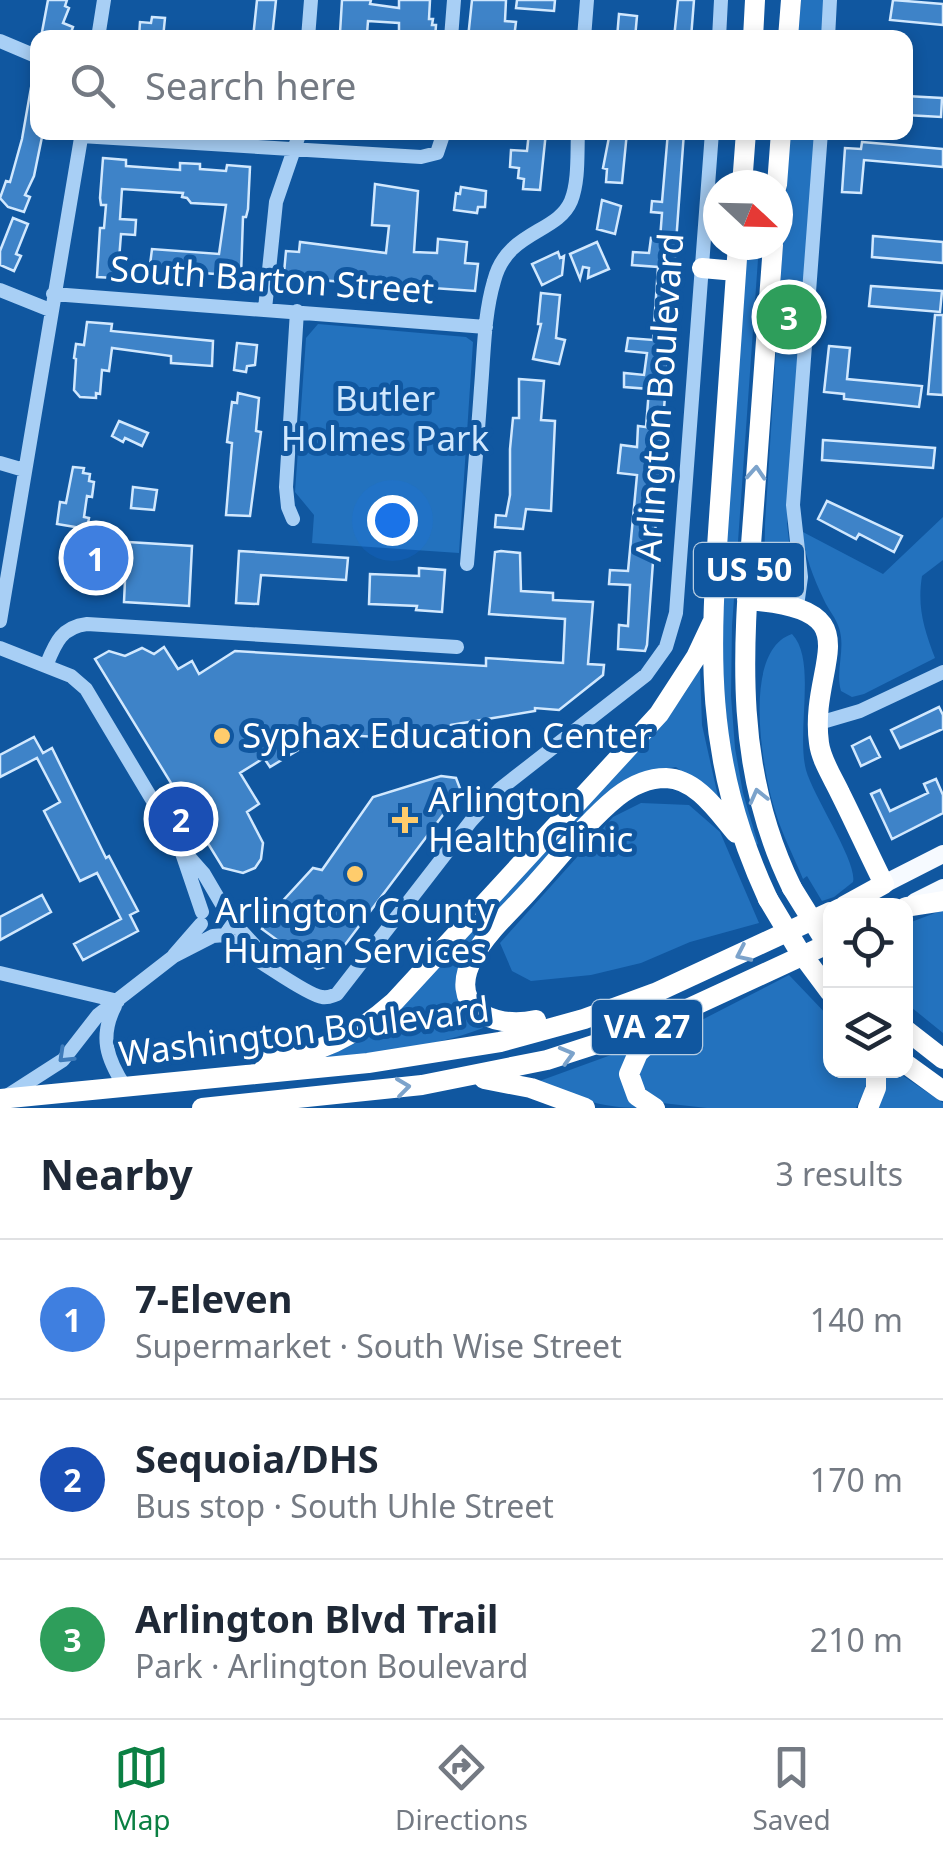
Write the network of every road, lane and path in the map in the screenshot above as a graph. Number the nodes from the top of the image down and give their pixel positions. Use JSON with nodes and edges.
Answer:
{"nodes":[{"id":1,"x":104,"y":0,"type":"edge"},
{"id":2,"x":311,"y":0,"type":"edge"},
{"id":3,"x":454,"y":0,"type":"edge"},
{"id":4,"x":587,"y":0,"type":"edge"},
{"id":5,"x":722,"y":0,"type":"edge"},
{"id":6,"x":755,"y":0,"type":"edge"},
{"id":7,"x":791,"y":0,"type":"edge"},
{"id":8,"x":830,"y":0,"type":"edge"},
{"id":9,"x":99,"y":30,"type":"edge"},
{"id":10,"x":309,"y":30,"type":"edge"},
{"id":11,"x":452,"y":30,"type":"edge"},
{"id":12,"x":585,"y":30,"type":"edge"},
{"id":13,"x":720,"y":30,"type":"edge"},
{"id":14,"x":753,"y":30,"type":"edge"},
{"id":15,"x":789,"y":30,"type":"edge"},
{"id":16,"x":828,"y":30,"type":"edge"},
{"id":17,"x":0,"y":41,"type":"edge"},
{"id":18,"x":30,"y":53,"type":"edge"},
{"id":19,"x":81,"y":140,"type":"edge"},
{"id":20,"x":174,"y":140,"type":"edge"},
{"id":21,"x":298,"y":140,"type":"edge"},
{"id":22,"x":441,"y":140,"type":"edge"},
{"id":23,"x":577,"y":140,"type":"edge"},
{"id":24,"x":711,"y":140,"type":"edge"},
{"id":25,"x":745,"y":140,"type":"edge"},
{"id":26,"x":781,"y":140,"type":"edge"},
{"id":27,"x":819,"y":140,"type":"edge"},
{"id":28,"x":296,"y":148,"type":"junction"},
{"id":29,"x":743,"y":170,"type":"edge"},
{"id":30,"x":779,"y":170,"type":"edge"},
{"id":31,"x":737,"y":260,"type":"edge"},
{"id":32,"x":772,"y":260,"type":"edge"},
{"id":33,"x":702,"y":268,"type":"junction"},
{"id":34,"x":736,"y":271,"type":"junction"},
{"id":35,"x":0,"y":290,"type":"edge"},
{"id":36,"x":53,"y":294,"type":"junction"},
{"id":37,"x":265,"y":308,"type":"junction"},
{"id":38,"x":50,"y":310,"type":"junction"},
{"id":39,"x":297,"y":311,"type":"junction"},
{"id":40,"x":486,"y":326,"type":"junction"},
{"id":41,"x":0,"y":463,"type":"edge"},
{"id":42,"x":24,"y":470,"type":"junction"},
{"id":43,"x":293,"y":519,"type":"dead end"},
{"id":44,"x":467,"y":564,"type":"dead end"},
{"id":45,"x":747,"y":600,"type":"junction"},
{"id":46,"x":796,"y":606,"type":"junction"},
{"id":47,"x":0,"y":621,"type":"edge"},
{"id":48,"x":712,"y":623,"type":"junction"},
{"id":49,"x":457,"y":647,"type":"dead end"},
{"id":50,"x":0,"y":648,"type":"edge"},
{"id":51,"x":657,"y":662,"type":"joint"},
{"id":52,"x":46,"y":666,"type":"junction"},
{"id":53,"x":943,"y":672,"type":"edge"},
{"id":54,"x":819,"y":722,"type":"junction"},
{"id":55,"x":742,"y":839,"type":"junction"},
{"id":56,"x":181,"y":848,"type":"junction"},
{"id":57,"x":943,"y":854,"type":"edge"},
{"id":58,"x":884,"y":884,"type":"junction"},
{"id":59,"x":943,"y":888,"type":"edge"},
{"id":60,"x":859,"y":898,"type":"edge"},
{"id":61,"x":943,"y":901,"type":"edge"},
{"id":62,"x":220,"y":902,"type":"junction"},
{"id":63,"x":913,"y":903,"type":"edge"},
{"id":64,"x":913,"y":905,"type":"edge"},
{"id":65,"x":823,"y":915,"type":"edge"},
{"id":66,"x":202,"y":918,"type":"junction"},
{"id":67,"x":224,"y":931,"type":"junction"},
{"id":68,"x":823,"y":935,"type":"edge"},
{"id":69,"x":823,"y":949,"type":"edge"},
{"id":70,"x":174,"y":956,"type":"junction"},
{"id":71,"x":0,"y":973,"type":"edge"},
{"id":72,"x":827,"y":988,"type":"edge"},
{"id":73,"x":118,"y":1001,"type":"junction"},
{"id":74,"x":622,"y":1005,"type":"junction"},
{"id":75,"x":678,"y":1014,"type":"junction"},
{"id":76,"x":913,"y":1035,"type":"edge"},
{"id":77,"x":943,"y":1059,"type":"edge"},
{"id":78,"x":913,"y":1069,"type":"edge"},
{"id":79,"x":472,"y":1077,"type":"junction"},
{"id":80,"x":876,"y":1078,"type":"edge"},
{"id":81,"x":190,"y":1081,"type":"junction"},
{"id":82,"x":125,"y":1087,"type":"junction"},
{"id":83,"x":943,"y":1092,"type":"edge"},
{"id":84,"x":1,"y":1099,"type":"edge"},
{"id":85,"x":202,"y":1108,"type":"edge"},
{"id":86,"x":586,"y":1108,"type":"edge"},
{"id":87,"x":655,"y":1108,"type":"edge"},
{"id":88,"x":868,"y":1108,"type":"edge"}],
"edges":[{"from":1,"to":9,"type":"street"},
{"from":2,"to":10,"type":"street"},
{"from":3,"to":11,"type":"street"},
{"from":4,"to":12,"type":"street"},
{"from":5,"to":13,"type":"street"},
{"from":6,"to":14,"type":"highway"},
{"from":7,"to":15,"type":"highway"},
{"from":8,"to":16,"type":"street"},
{"from":17,"to":18,"type":"street"},
{"from":19,"to":36,"type":"street"},
{"from":20,"to":28,"type":"street"},
{"from":21,"to":28,"type":"street"},
{"from":22,"to":28,"type":"street"},
{"from":23,"to":40,"type":"street"},
{"from":24,"to":33,"type":"street","name":"Arlington Boulevard"},
{"from":25,"to":29,"type":"highway"},
{"from":26,"to":30,"type":"highway"},
{"from":27,"to":46,"type":"street"},
{"from":28,"to":37,"type":"street"},
{"from":31,"to":34,"type":"highway","name":"Arlington Boulevard","number":"US 50"},
{"from":45,"to":32,"type":"highway","number":"US 50","one_way":true},
{"from":33,"to":34,"type":"highway"},
{"from":33,"to":51,"type":"street","name":"Arlington Boulevard"},
{"from":34,"to":48,"type":"highway","name":"Arlington Boulevard","number":"US 50"},
{"from":35,"to":38,"type":"street"},
{"from":36,"to":37,"type":"street","name":"South Barton Street"},
{"from":36,"to":38,"type":"street"},
{"from":37,"to":39,"type":"street","name":"South Barton Street"},
{"from":38,"to":42,"type":"street"},
{"from":39,"to":40,"type":"street","name":"South Barton Street"},
{"from":39,"to":43,"type":"street"},
{"from":40,"to":44,"type":"street"},
{"from":41,"to":42,"type":"street"},
{"from":42,"to":47,"type":"street"},
{"from":45,"to":46,"type":"highway"},
{"from":68,"to":45,"type":"highway","number":"US 50","one_way":true,"bridge":true},
{"from":46,"to":54,"type":"highway"},
{"from":48,"to":55,"type":"highway","name":"Arlington Boulevard","number":"US 50"},
{"from":48,"to":81,"type":"highway"},
{"from":49,"to":52,"type":"street"},
{"from":50,"to":52,"type":"street"},
{"from":51,"to":67,"type":"street","name":"Washington Boulevard"},
{"from":52,"to":56,"type":"street"},
{"from":53,"to":54,"type":"street"},
{"from":54,"to":58,"type":"highway"},
{"from":55,"to":72,"type":"highway","name":"Arlington Boulevard","number":"US 50","bridge":true},
{"from":55,"to":74,"type":"highway"},
{"from":56,"to":62,"type":"street"},
{"from":56,"to":66,"type":"street"},
{"from":57,"to":58,"type":"main road"},
{"from":58,"to":60,"type":"highway"},
{"from":59,"to":63,"type":"main road"},
{"from":61,"to":64,"type":"highway"},
{"from":62,"to":66,"type":"street"},
{"from":62,"to":67,"type":"street"},
{"from":65,"to":74,"type":"highway","name":"Washington Boulevard","number":"VA 27","one_way":true},
{"from":66,"to":67,"type":"street"},
{"from":66,"to":70,"type":"street"},
{"from":67,"to":70,"type":"street"},
{"from":69,"to":75,"type":"highway","name":"Washington Boulevard","number":"VA 27"},
{"from":70,"to":73,"type":"street"},
{"from":71,"to":73,"type":"street"},
{"from":73,"to":82,"type":"street"},
{"from":73,"to":84,"type":"street","one_way":true},
{"from":74,"to":81,"type":"highway","name":"Washington Boulevard","number":"VA 27"},
{"from":79,"to":75,"type":"highway","name":"Washington Boulevard","number":"VA 27","one_way":true},
{"from":75,"to":87,"type":"highway"},
{"from":76,"to":77,"type":"highway"},
{"from":78,"to":83,"type":"highway"},
{"from":85,"to":79,"type":"highway","name":"Washington Boulevard","number":"VA 27","one_way":true},
{"from":79,"to":86,"type":"highway"},
{"from":80,"to":88,"type":"highway"},
{"from":81,"to":82,"type":"highway","name":"Washington Boulevard","number":"VA 27"},
{"from":82,"to":84,"type":"highway","name":"Washington Boulevard","number":"VA 27"}]}
